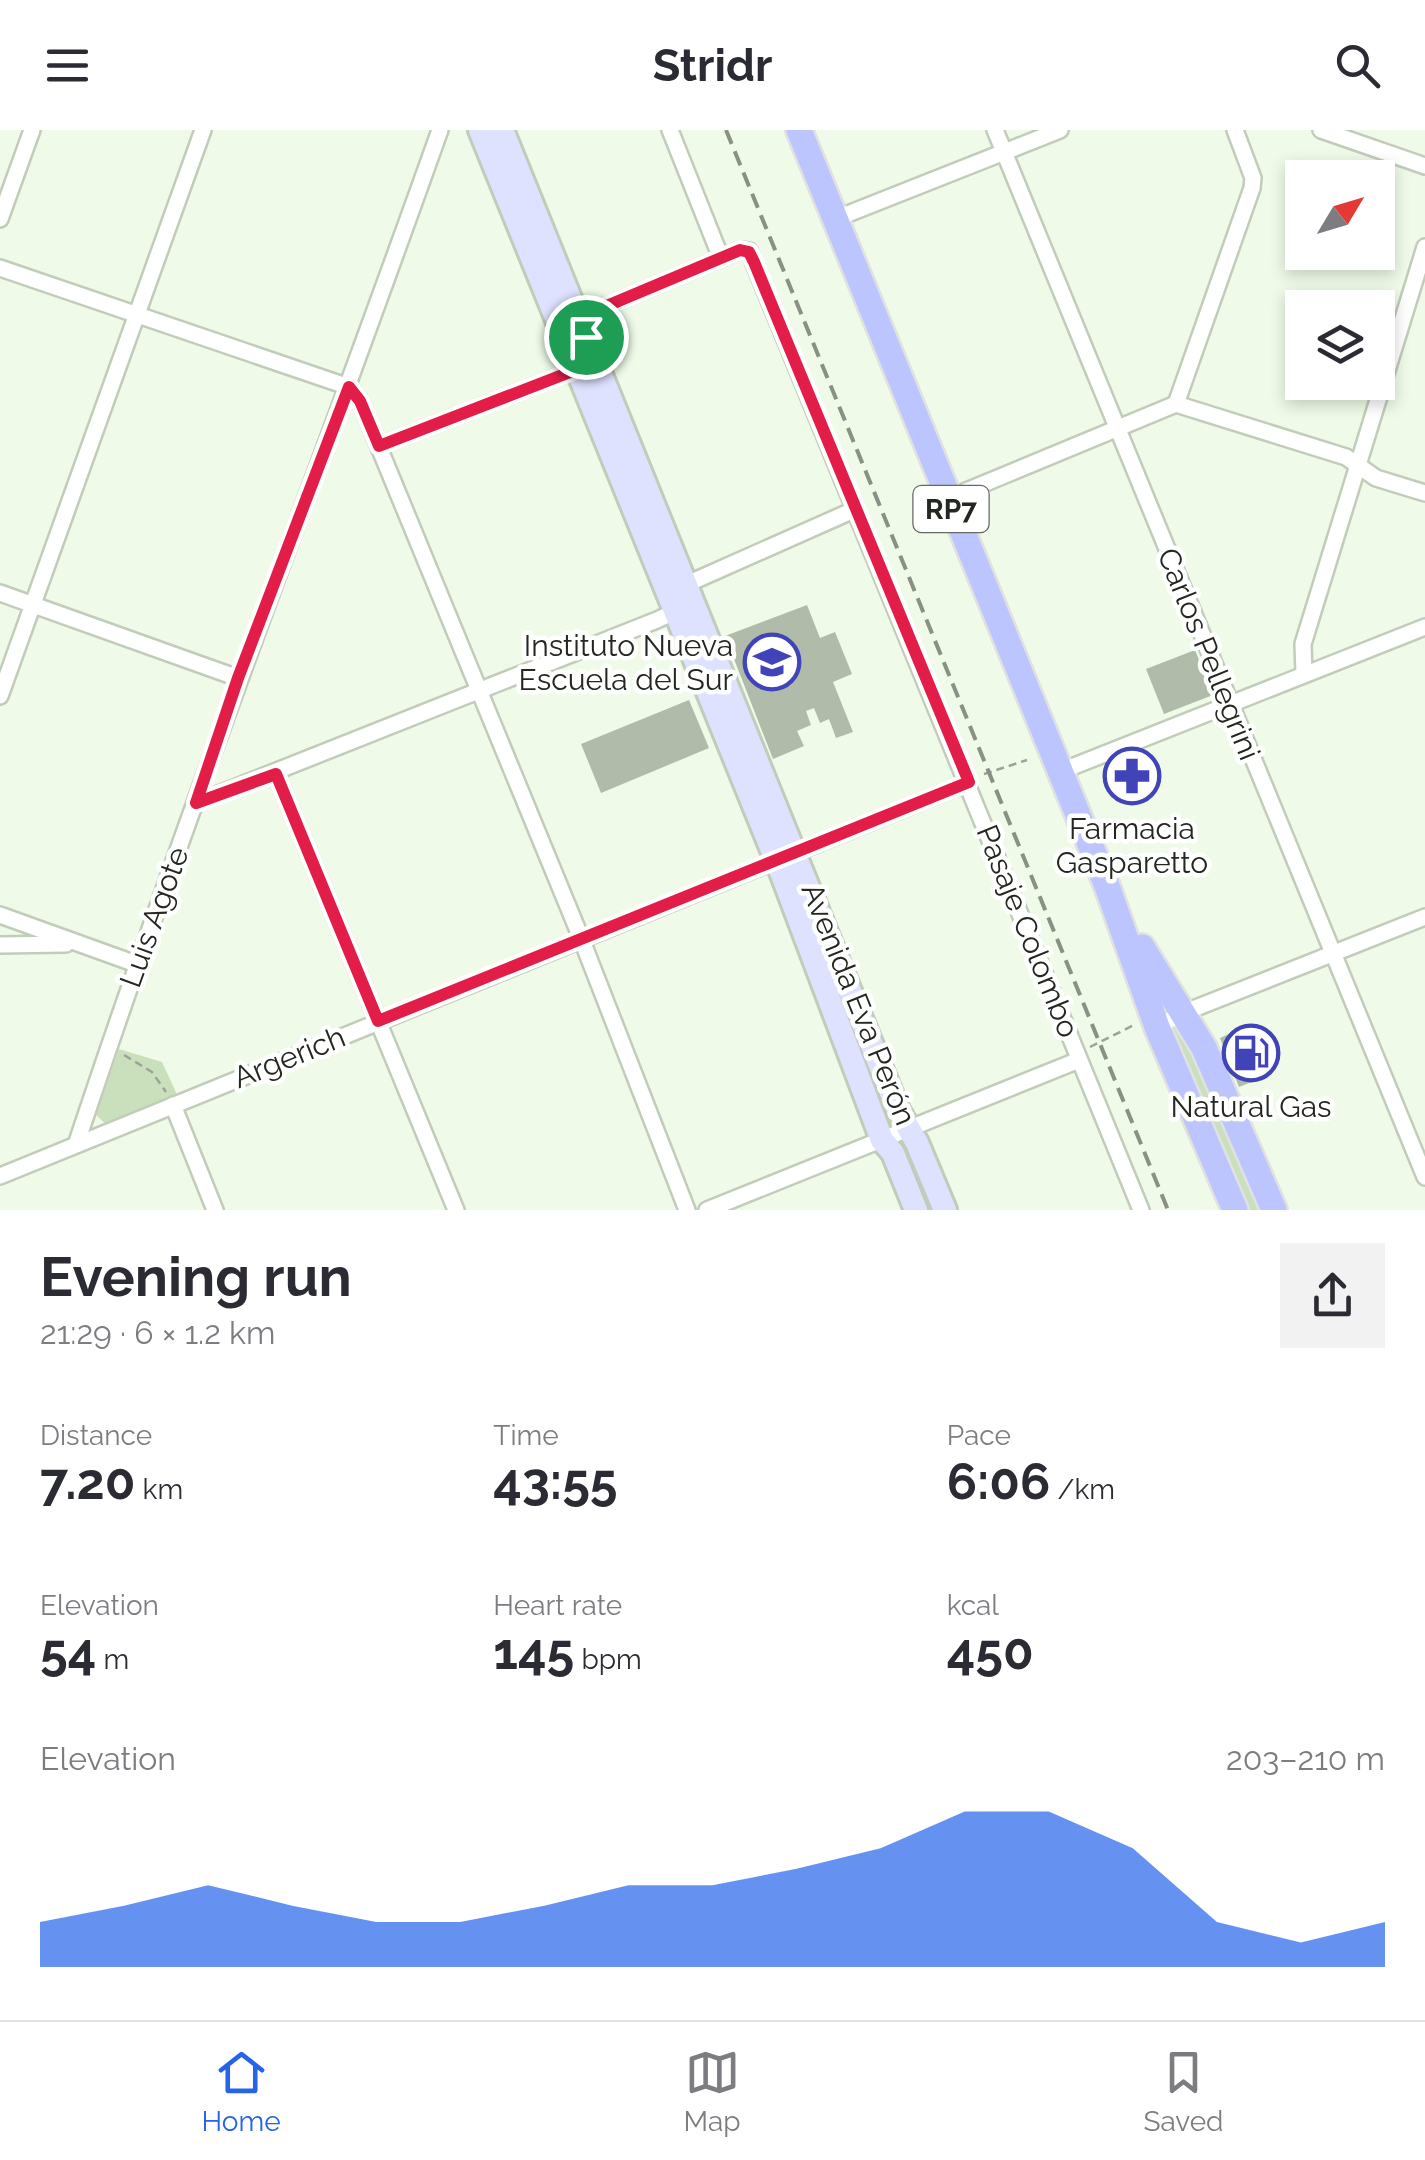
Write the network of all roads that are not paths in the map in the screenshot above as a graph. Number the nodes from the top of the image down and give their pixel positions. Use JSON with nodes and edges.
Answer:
{"nodes":[{"id":1,"x":32,"y":130,"type":"edge"},
{"id":2,"x":203,"y":130,"type":"edge"},
{"id":3,"x":440,"y":130,"type":"edge"},
{"id":4,"x":480,"y":130,"type":"edge"},
{"id":5,"x":502,"y":130,"type":"edge"},
{"id":6,"x":670,"y":130,"type":"edge"},
{"id":7,"x":799,"y":130,"type":"edge"},
{"id":8,"x":994,"y":130,"type":"edge"},
{"id":9,"x":1060,"y":130,"type":"edge"},
{"id":10,"x":1235,"y":130,"type":"edge"},
{"id":11,"x":1321,"y":130,"type":"edge"},
{"id":12,"x":1004,"y":152,"type":"junction"},
{"id":13,"x":1425,"y":166,"type":"edge"},
{"id":14,"x":0,"y":219,"type":"edge"},
{"id":15,"x":836,"y":219,"type":"junction"},
{"id":16,"x":1425,"y":247,"type":"edge"},
{"id":17,"x":721,"y":258,"type":"junction"},
{"id":18,"x":0,"y":268,"type":"edge"},
{"id":19,"x":1422,"y":272,"type":"edge"},
{"id":20,"x":136,"y":311,"type":"junction"},
{"id":21,"x":578,"y":318,"type":"junction"},
{"id":22,"x":586,"y":366,"type":"junction"},
{"id":23,"x":349,"y":387,"type":"junction"},
{"id":24,"x":1176,"y":404,"type":"junction"},
{"id":25,"x":1116,"y":429,"type":"junction"},
{"id":26,"x":379,"y":446,"type":"junction"},
{"id":27,"x":1359,"y":467,"type":"junction"},
{"id":28,"x":1425,"y":493,"type":"edge"},
{"id":29,"x":946,"y":499,"type":"junction"},
{"id":30,"x":856,"y":509,"type":"junction"},
{"id":31,"x":687,"y":584,"type":"junction"},
{"id":32,"x":0,"y":593,"type":"edge"},
{"id":33,"x":32,"y":603,"type":"junction"},
{"id":34,"x":674,"y":612,"type":"junction"},
{"id":35,"x":1425,"y":627,"type":"edge"},
{"id":36,"x":1304,"y":674,"type":"junction"},
{"id":37,"x":238,"y":678,"type":"junction"},
{"id":38,"x":480,"y":692,"type":"junction"},
{"id":39,"x":0,"y":696,"type":"edge"},
{"id":40,"x":1230,"y":703,"type":"junction"},
{"id":41,"x":1059,"y":772,"type":"junction"},
{"id":42,"x":276,"y":774,"type":"junction"},
{"id":43,"x":969,"y":782,"type":"junction"},
{"id":44,"x":196,"y":803,"type":"junction"},
{"id":45,"x":786,"y":855,"type":"junction"},
{"id":46,"x":1107,"y":886,"type":"junction"},
{"id":47,"x":0,"y":915,"type":"edge"},
{"id":48,"x":1425,"y":916,"type":"edge"},
{"id":49,"x":581,"y":938,"type":"junction"},
{"id":50,"x":76,"y":943,"type":"junction"},
{"id":51,"x":0,"y":945,"type":"edge"},
{"id":52,"x":1332,"y":955,"type":"junction"},
{"id":53,"x":136,"y":964,"type":"junction"},
{"id":54,"x":1183,"y":1013,"type":"junction"},
{"id":55,"x":378,"y":1021,"type":"junction"},
{"id":56,"x":1158,"y":1027,"type":"junction"},
{"id":57,"x":1079,"y":1060,"type":"junction"},
{"id":58,"x":172,"y":1105,"type":"junction"},
{"id":59,"x":907,"y":1130,"type":"junction"},
{"id":60,"x":882,"y":1140,"type":"junction"},
{"id":61,"x":77,"y":1142,"type":"junction"},
{"id":62,"x":0,"y":1176,"type":"edge"},
{"id":63,"x":1425,"y":1176,"type":"edge"},
{"id":64,"x":215,"y":1210,"type":"edge"},
{"id":65,"x":456,"y":1210,"type":"edge"},
{"id":66,"x":687,"y":1210,"type":"edge"},
{"id":67,"x":707,"y":1210,"type":"edge"},
{"id":68,"x":916,"y":1210,"type":"edge"},
{"id":69,"x":945,"y":1210,"type":"edge"},
{"id":70,"x":1141,"y":1210,"type":"edge"},
{"id":71,"x":1235,"y":1210,"type":"edge"},
{"id":72,"x":1274,"y":1210,"type":"edge"}],
"edges":[{"from":1,"to":14,"type":"street"},
{"from":2,"to":20,"type":"street"},
{"from":3,"to":23,"type":"street","name":"Luis Agote"},
{"from":4,"to":22,"type":"street","name":"Avenida Eva Perón"},
{"from":5,"to":21,"type":"street","name":"Avenida Eva Perón"},
{"from":6,"to":17,"type":"street"},
{"from":7,"to":15,"type":"main road","number":"RP7"},
{"from":8,"to":12,"type":"street","name":"Carlos Pellegrini"},
{"from":9,"to":12,"type":"street"},
{"from":10,"to":24,"type":"street"},
{"from":11,"to":13,"type":"street"},
{"from":12,"to":15,"type":"street"},
{"from":12,"to":25,"type":"street","name":"Carlos Pellegrini"},
{"from":15,"to":29,"type":"main road","number":"RP7"},
{"from":16,"to":19,"type":"street"},
{"from":17,"to":21,"type":"street"},
{"from":17,"to":30,"type":"street","name":"Pasaje Colombo"},
{"from":18,"to":20,"type":"street"},
{"from":19,"to":27,"type":"street"},
{"from":20,"to":23,"type":"street"},
{"from":20,"to":33,"type":"street"},
{"from":21,"to":22,"type":"street","name":"Avenida Eva Perón"},
{"from":22,"to":26,"type":"street"},
{"from":22,"to":31,"type":"street","name":"Avenida Eva Perón"},
{"from":22,"to":34,"type":"street","name":"Avenida Eva Perón"},
{"from":23,"to":26,"type":"street"},
{"from":23,"to":37,"type":"street","name":"Luis Agote"},
{"from":24,"to":25,"type":"street"},
{"from":24,"to":27,"type":"street"},
{"from":25,"to":29,"type":"street"},
{"from":25,"to":40,"type":"street","name":"Carlos Pellegrini"},
{"from":26,"to":38,"type":"street"},
{"from":27,"to":28,"type":"street"},
{"from":27,"to":36,"type":"street"},
{"from":29,"to":41,"type":"main road","number":"RP7"},
{"from":30,"to":31,"type":"street"},
{"from":30,"to":43,"type":"street","name":"Pasaje Colombo"},
{"from":31,"to":34,"type":"street"},
{"from":31,"to":45,"type":"street","name":"Avenida Eva Perón"},
{"from":32,"to":33,"type":"street"},
{"from":33,"to":37,"type":"street"},
{"from":33,"to":39,"type":"street"},
{"from":34,"to":38,"type":"street"},
{"from":34,"to":45,"type":"street","name":"Avenida Eva Perón"},
{"from":35,"to":36,"type":"street"},
{"from":36,"to":40,"type":"street"},
{"from":37,"to":44,"type":"street","name":"Luis Agote"},
{"from":38,"to":42,"type":"street"},
{"from":38,"to":49,"type":"street"},
{"from":40,"to":41,"type":"street"},
{"from":40,"to":52,"type":"street","name":"Carlos Pellegrini"},
{"from":41,"to":46,"type":"main road","number":"RP7"},
{"from":42,"to":44,"type":"street"},
{"from":42,"to":55,"type":"street"},
{"from":43,"to":45,"type":"street","name":"Argerich"},
{"from":43,"to":57,"type":"street","name":"Pasaje Colombo"},
{"from":44,"to":53,"type":"street","name":"Luis Agote"},
{"from":45,"to":49,"type":"street","name":"Argerich"},
{"from":45,"to":59,"type":"street","name":"Avenida Eva Perón"},
{"from":45,"to":60,"type":"street","name":"Avenida Eva Perón"},
{"from":46,"to":54,"type":"main road","number":"RP7"},
{"from":46,"to":56,"type":"main road","number":"RP7"},
{"from":47,"to":50,"type":"street"},
{"from":48,"to":52,"type":"street"},
{"from":49,"to":55,"type":"street","name":"Argerich"},
{"from":49,"to":66,"type":"street"},
{"from":50,"to":51,"type":"street"},
{"from":50,"to":53,"type":"street"},
{"from":52,"to":54,"type":"street"},
{"from":52,"to":63,"type":"street","name":"Carlos Pellegrini"},
{"from":53,"to":61,"type":"street","name":"Luis Agote"},
{"from":54,"to":56,"type":"street"},
{"from":54,"to":72,"type":"main road","number":"RP7"},
{"from":55,"to":58,"type":"street","name":"Argerich"},
{"from":55,"to":65,"type":"street"},
{"from":56,"to":71,"type":"main road","number":"RP7"},
{"from":57,"to":59,"type":"street"},
{"from":57,"to":70,"type":"street","name":"Pasaje Colombo"},
{"from":58,"to":61,"type":"street","name":"Argerich"},
{"from":58,"to":64,"type":"street"},
{"from":59,"to":60,"type":"street"},
{"from":59,"to":69,"type":"street","name":"Avenida Eva Perón"},
{"from":60,"to":67,"type":"street"},
{"from":60,"to":68,"type":"street","name":"Avenida Eva Perón"},
{"from":61,"to":62,"type":"street","name":"Argerich"}]}
